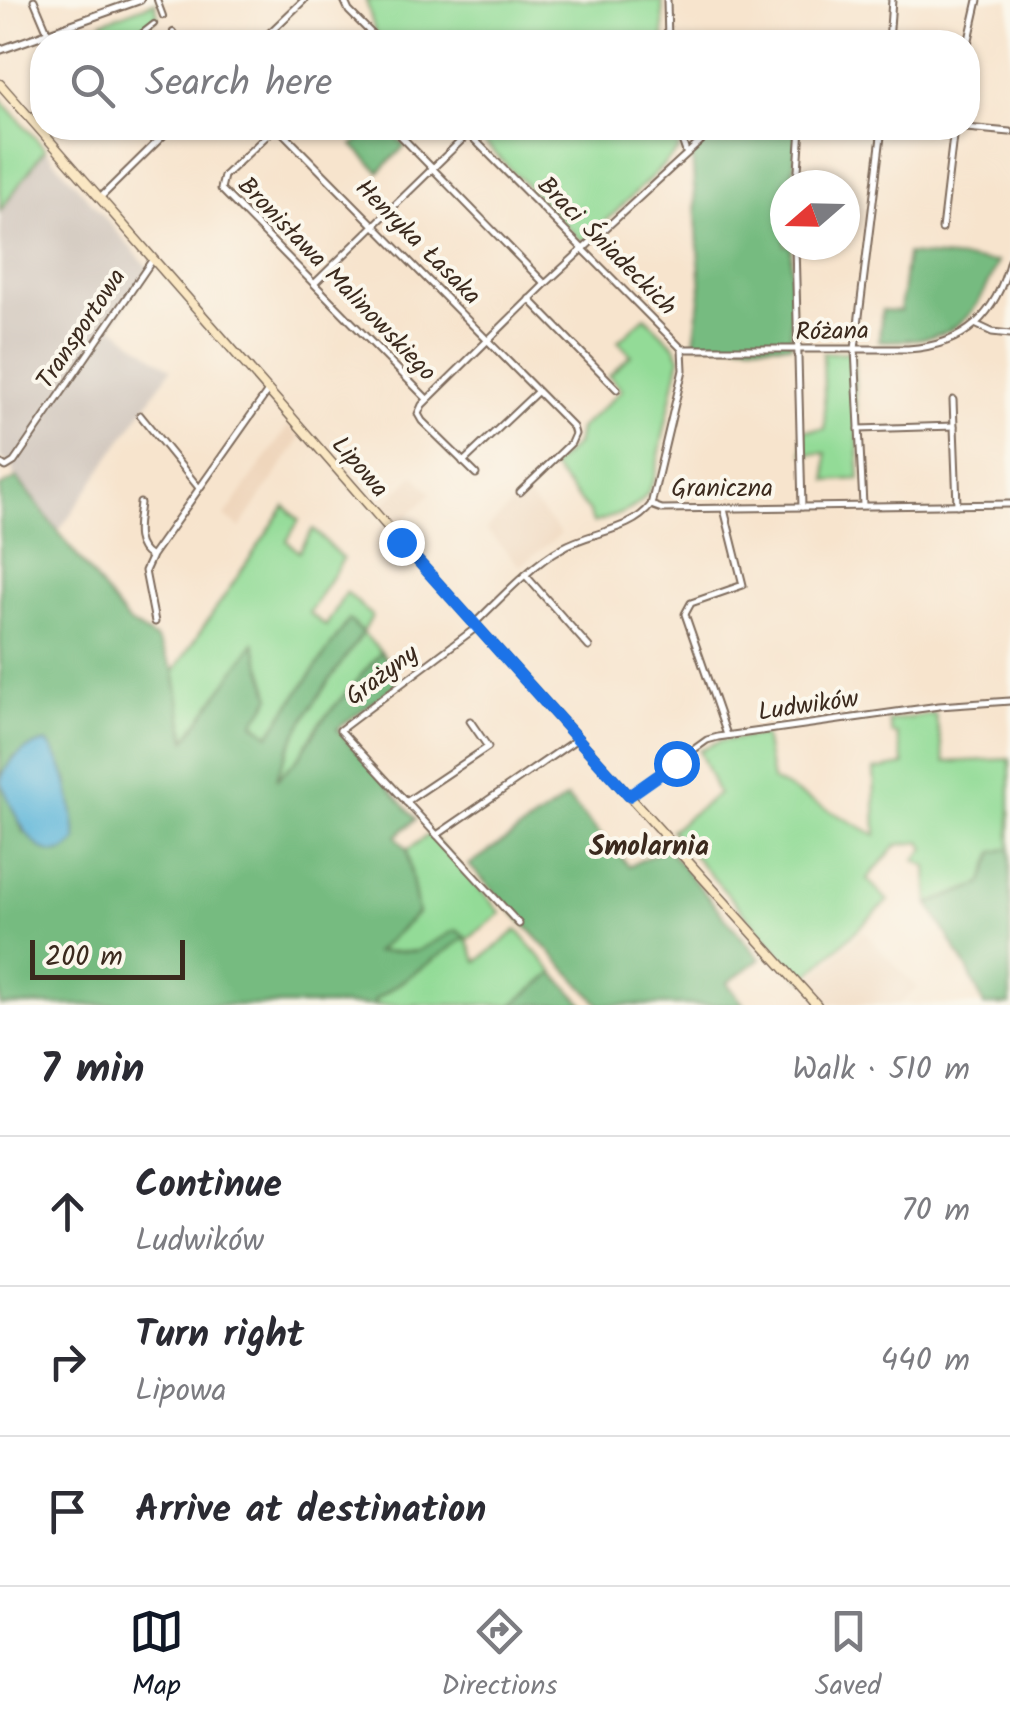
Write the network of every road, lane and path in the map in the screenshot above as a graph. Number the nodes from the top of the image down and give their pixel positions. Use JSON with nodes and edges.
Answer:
{"nodes":[{"id":1,"x":34,"y":0,"type":"edge"},
{"id":2,"x":140,"y":0,"type":"edge"},
{"id":3,"x":157,"y":0,"type":"edge"},
{"id":4,"x":304,"y":0,"type":"edge"},
{"id":5,"x":344,"y":0,"type":"edge"},
{"id":6,"x":667,"y":0,"type":"edge"},
{"id":7,"x":892,"y":0,"type":"edge"},
{"id":8,"x":978,"y":0,"type":"edge"},
{"id":9,"x":162,"y":16,"type":"dead end"},
{"id":10,"x":154,"y":24,"type":"dead end"},
{"id":11,"x":47,"y":30,"type":"edge"},
{"id":12,"x":56,"y":30,"type":"edge"},
{"id":13,"x":146,"y":30,"type":"edge"},
{"id":14,"x":273,"y":30,"type":"edge"},
{"id":15,"x":368,"y":30,"type":"edge"},
{"id":16,"x":668,"y":30,"type":"edge"},
{"id":17,"x":890,"y":30,"type":"edge"},
{"id":18,"x":971,"y":30,"type":"edge"},
{"id":19,"x":30,"y":39,"type":"edge"},
{"id":20,"x":0,"y":50,"type":"edge"},
{"id":21,"x":0,"y":84,"type":"edge"},
{"id":22,"x":30,"y":118,"type":"edge"},
{"id":23,"x":980,"y":129,"type":"edge"},
{"id":24,"x":1010,"y":132,"type":"edge"},
{"id":25,"x":49,"y":140,"type":"edge"},
{"id":26,"x":159,"y":140,"type":"edge"},
{"id":27,"x":264,"y":140,"type":"edge"},
{"id":28,"x":289,"y":140,"type":"edge"},
{"id":29,"x":405,"y":140,"type":"edge"},
{"id":30,"x":463,"y":140,"type":"edge"},
{"id":31,"x":475,"y":140,"type":"edge"},
{"id":32,"x":682,"y":140,"type":"edge"},
{"id":33,"x":700,"y":140,"type":"edge"},
{"id":34,"x":800,"y":140,"type":"edge"},
{"id":35,"x":881,"y":140,"type":"edge"},
{"id":36,"x":953,"y":140,"type":"edge"},
{"id":37,"x":686,"y":152,"type":"junction"},
{"id":38,"x":433,"y":168,"type":"junction"},
{"id":39,"x":797,"y":170,"type":"edge"},
{"id":40,"x":100,"y":198,"type":"junction"},
{"id":41,"x":375,"y":225,"type":"junction"},
{"id":42,"x":942,"y":229,"type":"dead end"},
{"id":43,"x":581,"y":250,"type":"junction"},
{"id":44,"x":153,"y":259,"type":"junction"},
{"id":45,"x":795,"y":260,"type":"edge"},
{"id":46,"x":1010,"y":260,"type":"edge"},
{"id":47,"x":315,"y":283,"type":"junction"},
{"id":48,"x":545,"y":284,"type":"junction"},
{"id":49,"x":529,"y":300,"type":"junction"},
{"id":50,"x":976,"y":325,"type":"junction"},
{"id":51,"x":1010,"y":334,"type":"edge"},
{"id":52,"x":489,"y":341,"type":"junction"},
{"id":53,"x":682,"y":349,"type":"junction"},
{"id":54,"x":856,"y":349,"type":"junction"},
{"id":55,"x":798,"y":350,"type":"junction"},
{"id":56,"x":617,"y":389,"type":"dead end"},
{"id":57,"x":268,"y":391,"type":"junction"},
{"id":58,"x":538,"y":391,"type":"junction"},
{"id":59,"x":428,"y":399,"type":"junction"},
{"id":60,"x":953,"y":400,"type":"dead end"},
{"id":61,"x":140,"y":415,"type":"dead end"},
{"id":62,"x":954,"y":426,"type":"junction"},
{"id":63,"x":859,"y":428,"type":"junction"},
{"id":64,"x":463,"y":462,"type":"junction"},
{"id":65,"x":3,"y":465,"type":"edge"},
{"id":66,"x":476,"y":474,"type":"dead end"},
{"id":67,"x":199,"y":488,"type":"junction"},
{"id":68,"x":520,"y":492,"type":"dead end"},
{"id":69,"x":140,"y":503,"type":"dead end"},
{"id":70,"x":956,"y":504,"type":"junction"},
{"id":71,"x":1010,"y":504,"type":"edge"},
{"id":72,"x":651,"y":505,"type":"junction"},
{"id":73,"x":863,"y":506,"type":"junction"},
{"id":74,"x":802,"y":507,"type":"junction"},
{"id":75,"x":724,"y":508,"type":"junction"},
{"id":76,"x":151,"y":557,"type":"junction"},
{"id":77,"x":527,"y":577,"type":"junction"},
{"id":78,"x":155,"y":622,"type":"dead end"},
{"id":79,"x":476,"y":626,"type":"junction"},
{"id":80,"x":589,"y":647,"type":"dead end"},
{"id":81,"x":1010,"y":701,"type":"edge"},
{"id":82,"x":470,"y":721,"type":"dead end"},
{"id":83,"x":727,"y":735,"type":"junction"},
{"id":84,"x":578,"y":739,"type":"junction"},
{"id":85,"x":629,"y":796,"type":"junction"},
{"id":86,"x":406,"y":802,"type":"junction"},
{"id":87,"x":437,"y":835,"type":"junction"},
{"id":88,"x":519,"y":924,"type":"dead end"},
{"id":89,"x":817,"y":1005,"type":"edge"}],
"edges":[{"from":1,"to":11,"type":"street"},
{"from":2,"to":12,"type":"street"},
{"from":3,"to":9,"type":"street"},
{"from":4,"to":14,"type":"street"},
{"from":5,"to":15,"type":"street"},
{"from":6,"to":16,"type":"street"},
{"from":7,"to":17,"type":"street"},
{"from":8,"to":18,"type":"street"},
{"from":10,"to":13,"type":"street"},
{"from":19,"to":20,"type":"street"},
{"from":21,"to":22,"type":"main road","name":"Lipowa"},
{"from":23,"to":24,"type":"street"},
{"from":25,"to":40,"type":"main road","name":"Lipowa"},
{"from":26,"to":40,"type":"street"},
{"from":27,"to":47,"type":"street","name":"Bronisława Malinowskiego"},
{"from":28,"to":41,"type":"street","name":"Henryka Łasaka"},
{"from":29,"to":38,"type":"street"},
{"from":30,"to":38,"type":"street"},
{"from":31,"to":43,"type":"street","name":"Braci Śniadeckich"},
{"from":32,"to":37,"type":"street"},
{"from":33,"to":37,"type":"street"},
{"from":34,"to":39,"type":"street"},
{"from":35,"to":54,"type":"street"},
{"from":36,"to":42,"type":"street"},
{"from":37,"to":43,"type":"street"},
{"from":38,"to":41,"type":"street"},
{"from":38,"to":48,"type":"street"},
{"from":40,"to":44,"type":"main road","name":"Lipowa"},
{"from":41,"to":47,"type":"street"},
{"from":41,"to":52,"type":"street","name":"Henryka Łasaka"},
{"from":43,"to":48,"type":"street"},
{"from":43,"to":53,"type":"street","name":"Braci Śniadeckich"},
{"from":44,"to":57,"type":"main road","name":"Lipowa"},
{"from":44,"to":65,"type":"street","name":"Transportowa"},
{"from":45,"to":55,"type":"street"},
{"from":46,"to":50,"type":"street"},
{"from":47,"to":59,"type":"street","name":"Bronisława Malinowskiego"},
{"from":48,"to":49,"type":"street"},
{"from":49,"to":52,"type":"street"},
{"from":49,"to":56,"type":"street"},
{"from":50,"to":51,"type":"street"},
{"from":50,"to":54,"type":"street","name":"Różana"},
{"from":52,"to":58,"type":"street","name":"Henryka Łasaka"},
{"from":52,"to":59,"type":"street"},
{"from":53,"to":55,"type":"street","name":"Różana"},
{"from":53,"to":72,"type":"street"},
{"from":54,"to":55,"type":"street","name":"Różana"},
{"from":54,"to":63,"type":"street"},
{"from":55,"to":74,"type":"street"},
{"from":57,"to":67,"type":"street"},
{"from":57,"to":79,"type":"main road","name":"Lipowa"},
{"from":58,"to":64,"type":"street"},
{"from":58,"to":68,"type":"street","name":"Henryka Łasaka"},
{"from":59,"to":64,"type":"street"},
{"from":60,"to":62,"type":"street"},
{"from":61,"to":67,"type":"street"},
{"from":62,"to":63,"type":"street"},
{"from":62,"to":70,"type":"street"},
{"from":63,"to":73,"type":"street"},
{"from":64,"to":66,"type":"street"},
{"from":67,"to":76,"type":"street"},
{"from":69,"to":76,"type":"street"},
{"from":70,"to":71,"type":"street","name":"Graniczna"},
{"from":70,"to":73,"type":"street","name":"Graniczna"},
{"from":72,"to":75,"type":"street","name":"Graniczna"},
{"from":72,"to":77,"type":"street","name":"Graniczna"},
{"from":73,"to":74,"type":"street","name":"Graniczna"},
{"from":74,"to":75,"type":"street","name":"Graniczna"},
{"from":75,"to":83,"type":"street"},
{"from":76,"to":78,"type":"street"},
{"from":77,"to":79,"type":"street","name":"Graniczna"},
{"from":77,"to":80,"type":"street"},
{"from":79,"to":84,"type":"main road","name":"Lipowa"},
{"from":79,"to":86,"type":"street","name":"Grażyny"},
{"from":81,"to":83,"type":"street","name":"Ludwików"},
{"from":82,"to":86,"type":"street"},
{"from":83,"to":85,"type":"street","name":"Ludwików"},
{"from":84,"to":85,"type":"main road","name":"Lipowa"},
{"from":84,"to":87,"type":"street"},
{"from":85,"to":89,"type":"main road","name":"Lipowa"},
{"from":86,"to":87,"type":"street","name":"Grażyny"},
{"from":87,"to":88,"type":"street","name":"Grażyny"}]}
